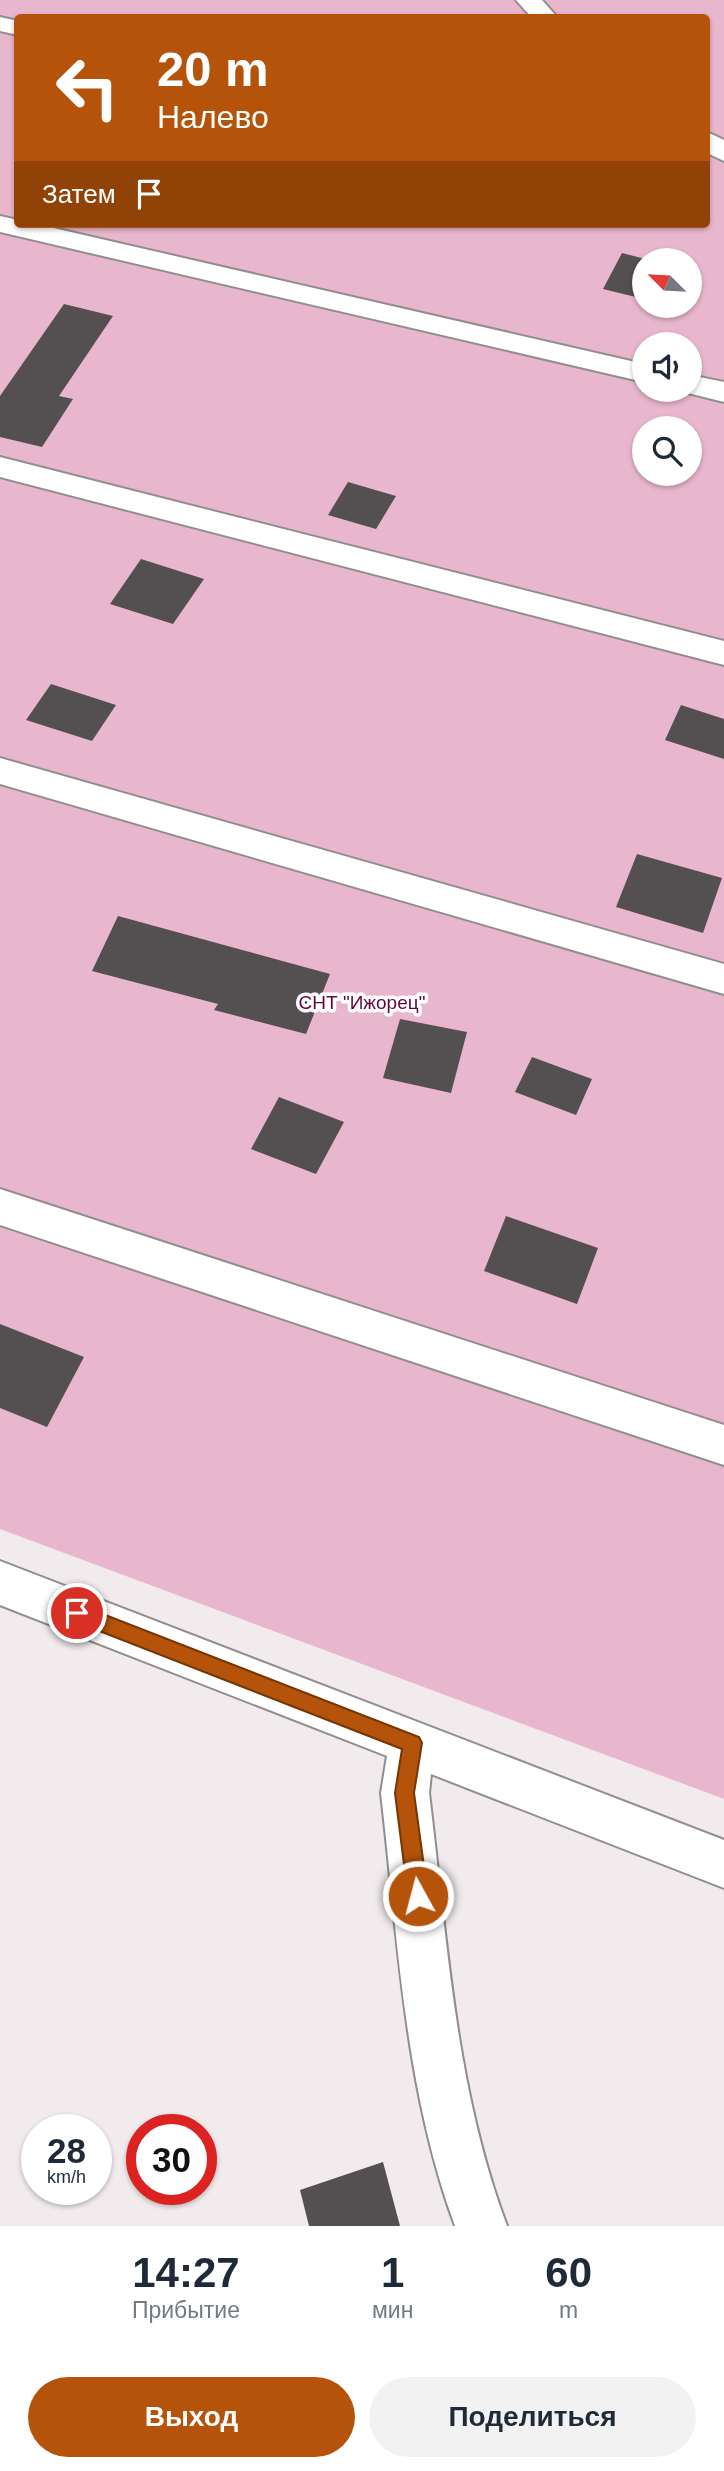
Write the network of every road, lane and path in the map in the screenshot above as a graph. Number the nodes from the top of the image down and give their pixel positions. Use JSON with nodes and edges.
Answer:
{"nodes":[{"id":1,"x":528,"y":0,"type":"edge"},
{"id":2,"x":542,"y":14,"type":"edge"},
{"id":3,"x":710,"y":142,"type":"edge"},
{"id":4,"x":724,"y":153,"type":"edge"},
{"id":5,"x":17,"y":228,"type":"edge"},
{"id":6,"x":632,"y":370,"type":"edge"},
{"id":7,"x":702,"y":387,"type":"edge"},
{"id":8,"x":724,"y":392,"type":"edge"},
{"id":9,"x":0,"y":467,"type":"edge"},
{"id":10,"x":724,"y":653,"type":"edge"},
{"id":11,"x":0,"y":771,"type":"edge"},
{"id":12,"x":724,"y":979,"type":"edge"},
{"id":13,"x":0,"y":1207,"type":"edge"},
{"id":14,"x":724,"y":1445,"type":"edge"},
{"id":15,"x":0,"y":1583,"type":"edge"},
{"id":16,"x":412,"y":1743,"type":"junction"},
{"id":17,"x":724,"y":1864,"type":"edge"},
{"id":18,"x":481,"y":2226,"type":"edge"}],
"edges":[{"from":1,"to":2,"type":"street"},
{"from":3,"to":4,"type":"street"},
{"from":5,"to":6,"type":"street"},
{"from":7,"to":8,"type":"street"},
{"from":9,"to":10,"type":"street"},
{"from":11,"to":12,"type":"street"},
{"from":13,"to":14,"type":"street"},
{"from":15,"to":16,"type":"street"},
{"from":16,"to":17,"type":"street"},
{"from":16,"to":18,"type":"street"}]}
